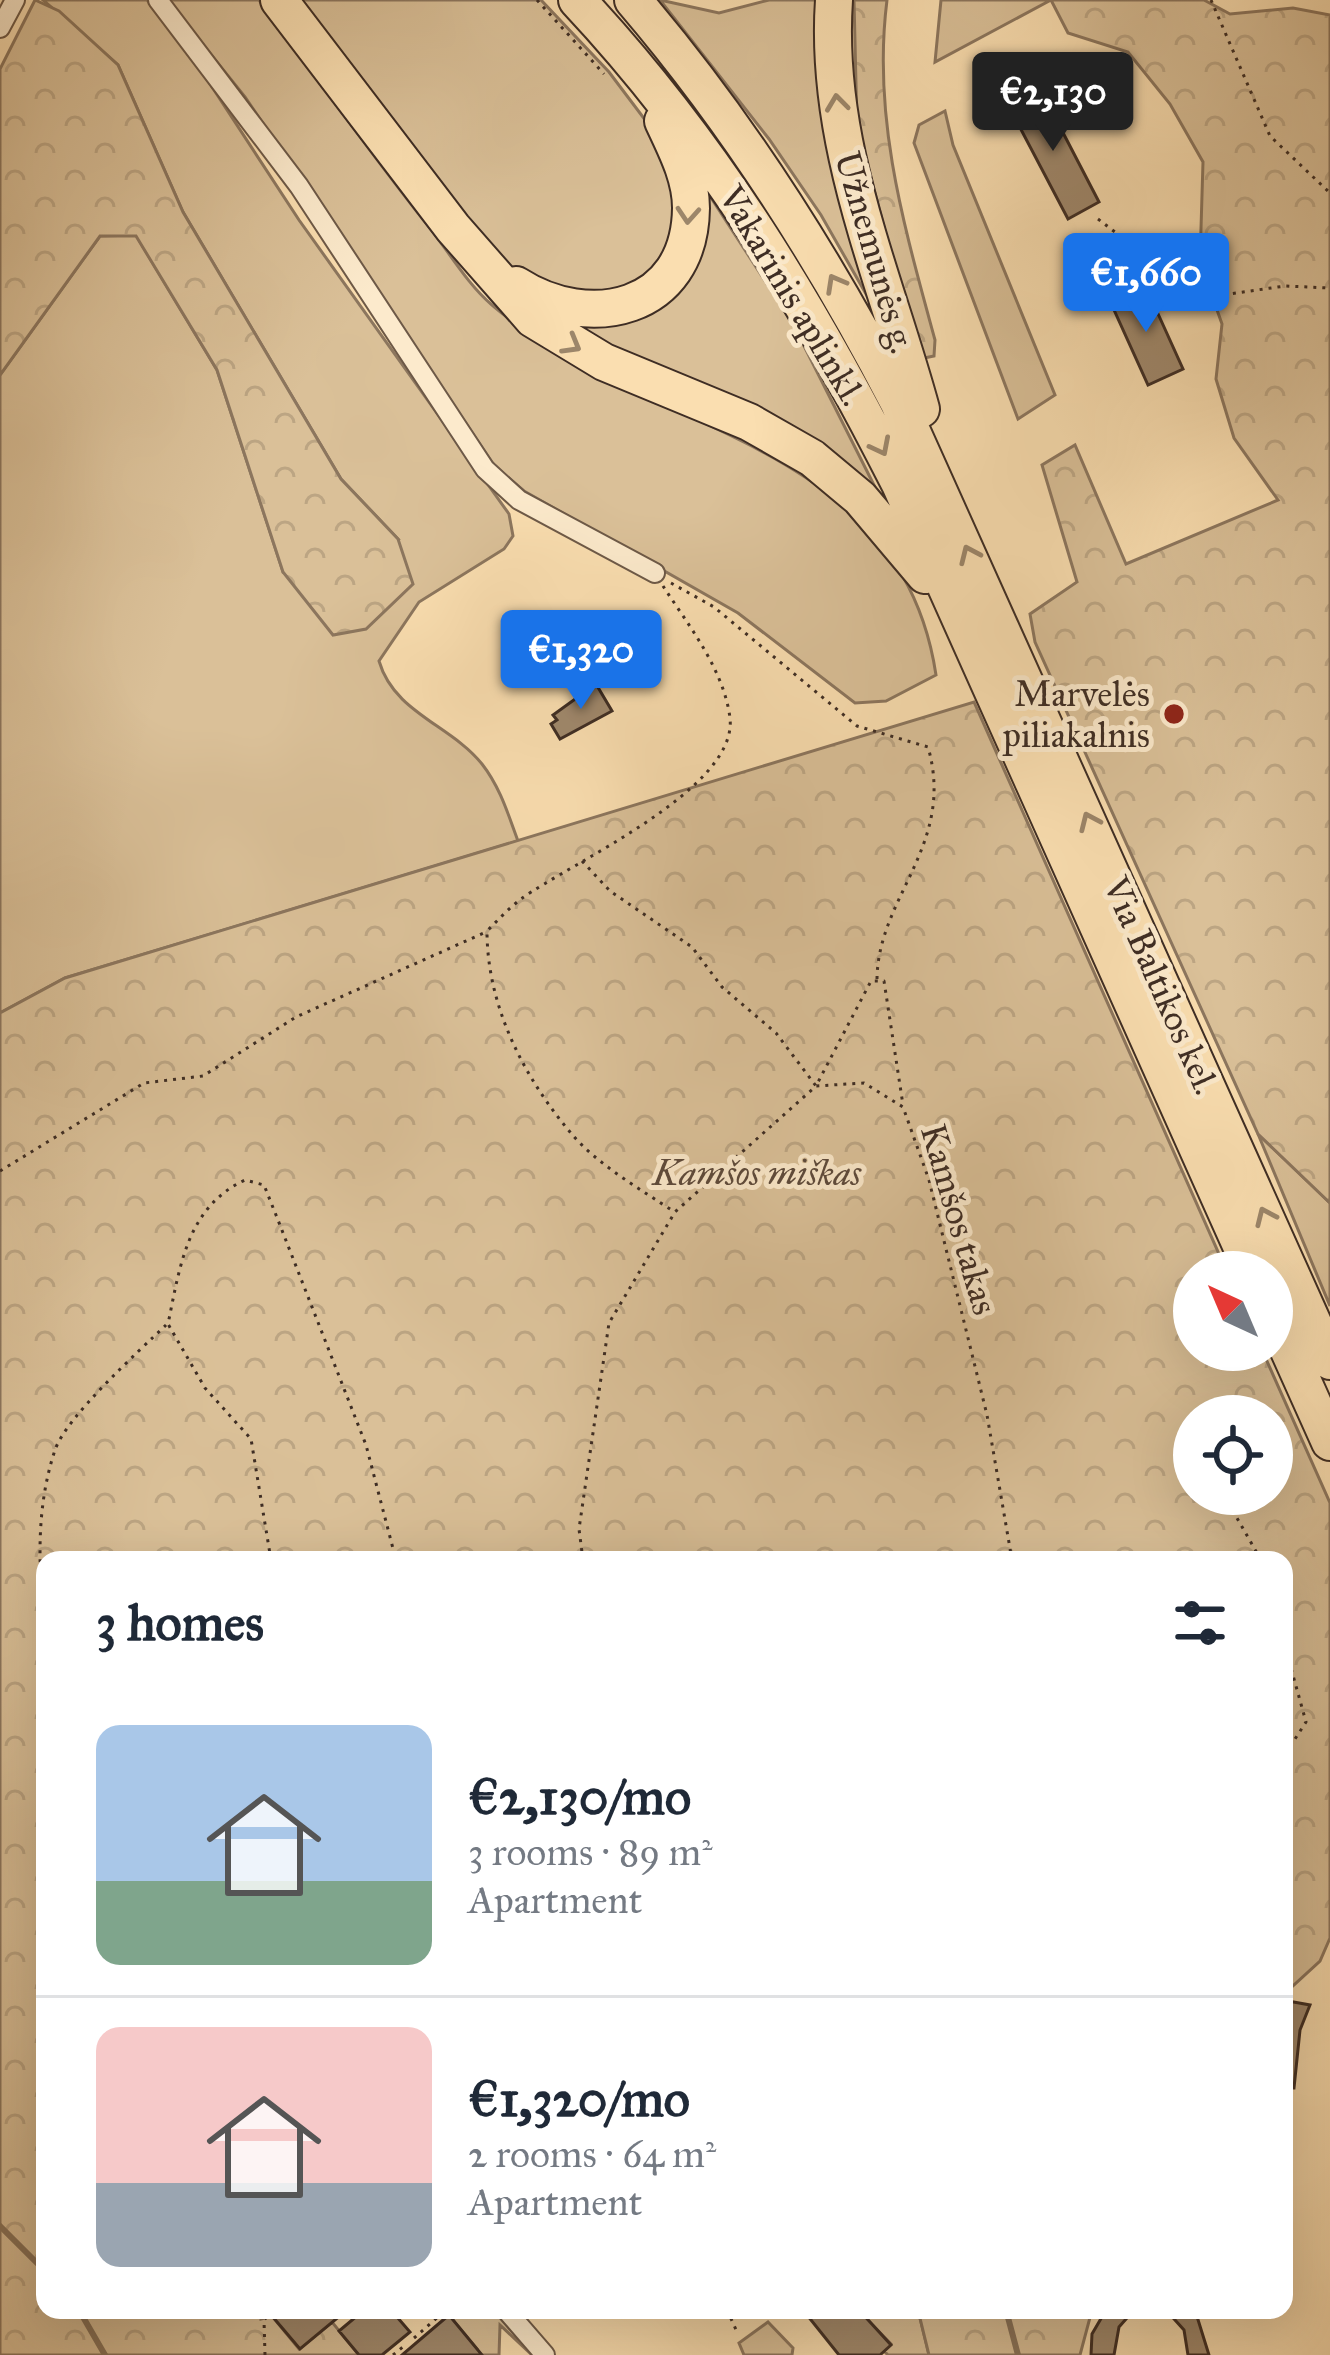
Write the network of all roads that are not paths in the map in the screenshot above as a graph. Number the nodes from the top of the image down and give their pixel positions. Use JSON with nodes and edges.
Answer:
{"nodes":[{"id":1,"x":15,"y":0,"type":"edge"},
{"id":2,"x":158,"y":0,"type":"edge"},
{"id":3,"x":279,"y":0,"type":"edge"},
{"id":4,"x":577,"y":0,"type":"edge"},
{"id":5,"x":633,"y":0,"type":"edge"},
{"id":6,"x":834,"y":0,"type":"edge"},
{"id":7,"x":0,"y":28,"type":"edge"},
{"id":8,"x":627,"y":78,"type":"junction"},
{"id":9,"x":487,"y":267,"type":"junction"},
{"id":10,"x":946,"y":500,"type":"junction"},
{"id":11,"x":655,"y":573,"type":"road end"},
{"id":12,"x":977,"y":614,"type":"junction"},
{"id":13,"x":1244,"y":1251,"type":"edge"},
{"id":14,"x":1293,"y":1360,"type":"edge"},
{"id":15,"x":1330,"y":1361,"type":"edge"},
{"id":16,"x":1330,"y":1442,"type":"edge"},
{"id":17,"x":514,"y":2319,"type":"edge"},
{"id":18,"x":545,"y":2355,"type":"edge"}],
"edges":[{"from":1,"to":7,"type":"street"},
{"from":2,"to":11,"type":"street"},
{"from":3,"to":9,"type":"highway"},
{"from":4,"to":8,"type":"highway","name":"Vakarinis aplinkl."},
{"from":10,"to":5,"type":"highway","name":"Vakarinis aplinkl.","one_way":true},
{"from":10,"to":6,"type":"highway","name":"Užnemunės g.","one_way":true},
{"from":8,"to":9,"type":"highway","one_way":true},
{"from":8,"to":12,"type":"highway","name":"Vakarinis aplinkl.","one_way":true},
{"from":9,"to":12,"type":"highway","one_way":true},
{"from":12,"to":10,"type":"highway","name":"Vakarinis aplinkl.","one_way":true},
{"from":12,"to":13,"type":"highway","name":"Via Baltikos kel."},
{"from":15,"to":12,"type":"highway","name":"Via Baltikos kel.","one_way":true},
{"from":14,"to":16,"type":"highway"},
{"from":17,"to":18,"type":"street"}]}
